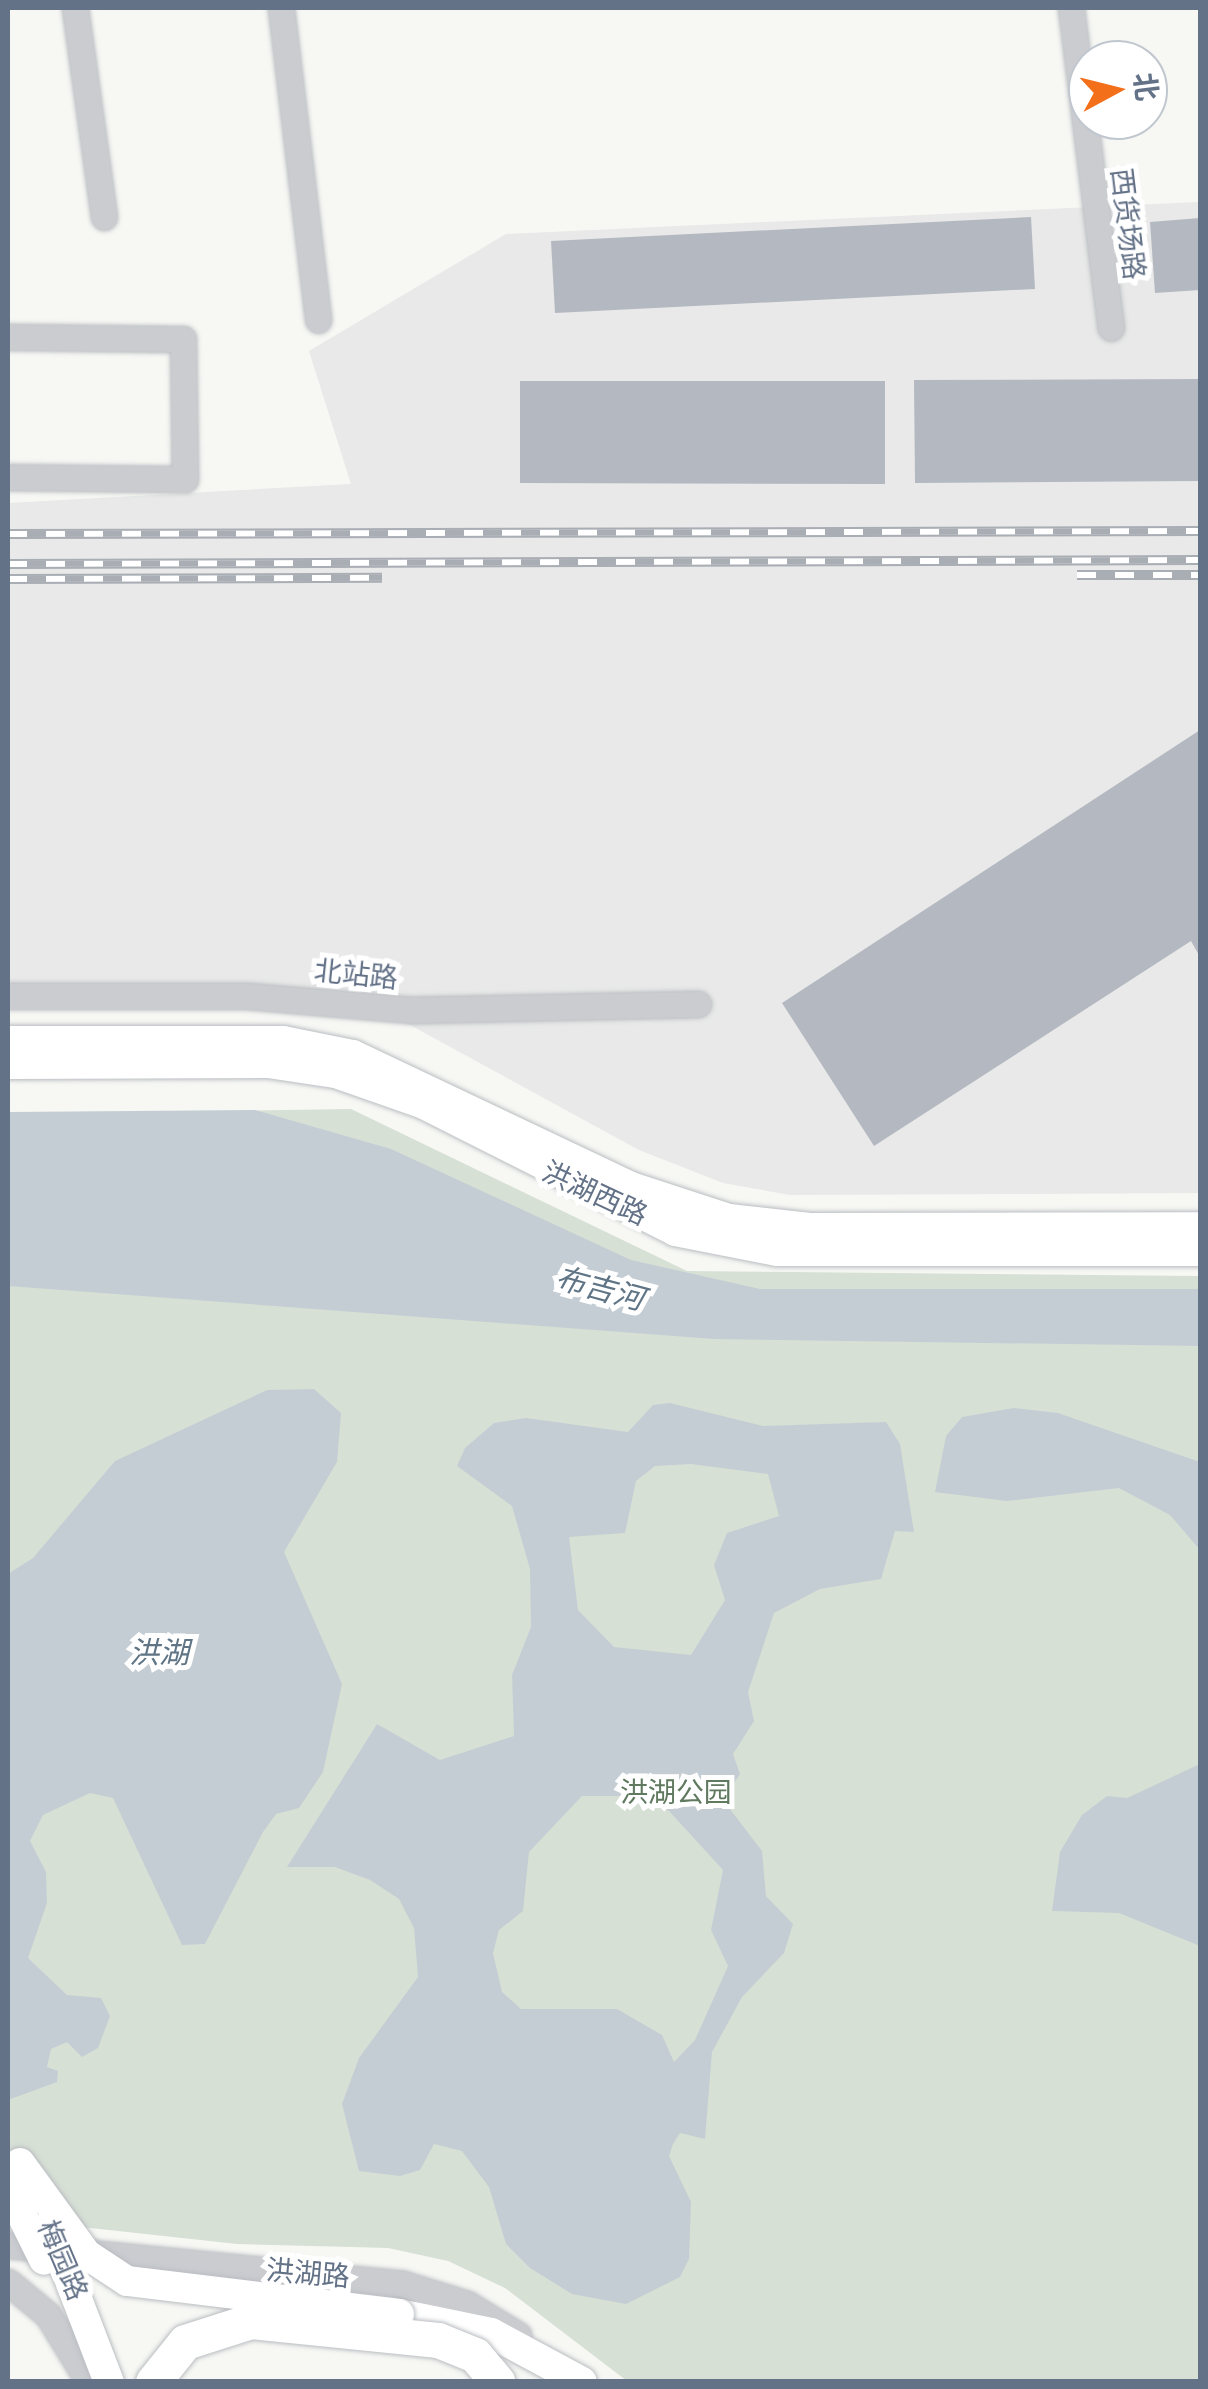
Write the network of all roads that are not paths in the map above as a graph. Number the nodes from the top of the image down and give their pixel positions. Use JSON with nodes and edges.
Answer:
{"nodes":[{"id":1,"x":74,"y":8,"type":"edge"},
{"id":2,"x":281,"y":8,"type":"edge"},
{"id":3,"x":1071,"y":8,"type":"edge"},
{"id":4,"x":104,"y":217,"type":"dead end"},
{"id":5,"x":318,"y":320,"type":"dead end"},
{"id":6,"x":1111,"y":328,"type":"dead end"},
{"id":7,"x":8,"y":337,"type":"edge"},
{"id":8,"x":8,"y":477,"type":"edge"},
{"id":9,"x":8,"y":996,"type":"edge"},
{"id":10,"x":698,"y":1004,"type":"dead end"},
{"id":11,"x":8,"y":1041,"type":"edge"},
{"id":12,"x":8,"y":1064,"type":"edge"},
{"id":13,"x":1200,"y":1227,"type":"edge"},
{"id":14,"x":1200,"y":1251,"type":"edge"},
{"id":15,"x":12,"y":2164,"type":"edge"},
{"id":16,"x":8,"y":2244,"type":"edge"},
{"id":17,"x":8,"y":2282,"type":"edge"},
{"id":18,"x":540,"y":2351,"type":"junction"},
{"id":19,"x":90,"y":2382,"type":"edge"},
{"id":20,"x":109,"y":2382,"type":"edge"},
{"id":21,"x":153,"y":2382,"type":"edge"},
{"id":22,"x":498,"y":2382,"type":"edge"},
{"id":23,"x":582,"y":2382,"type":"edge"}],
"edges":[{"from":1,"to":4,"type":"street"},
{"from":2,"to":5,"type":"street"},
{"from":3,"to":6,"type":"street","name":"西货场路"},
{"from":7,"to":8,"type":"street"},
{"from":9,"to":10,"type":"street","name":"北站路"},
{"from":11,"to":13,"type":"main road","name":"洪湖西路"},
{"from":12,"to":14,"type":"main road","name":"洪湖西路"},
{"from":15,"to":18,"type":"main road","bridge":true},
{"from":15,"to":19,"type":"main road","name":"梅园路","bridge":true},
{"from":15,"to":20,"type":"main road","name":"梅园路","bridge":true},
{"from":16,"to":18,"type":"street","name":"洪湖路"},
{"from":17,"to":19,"type":"street"},
{"from":18,"to":23,"type":"main road","name":"洪湖路"},
{"from":21,"to":22,"type":"highway","bridge":true}]}
